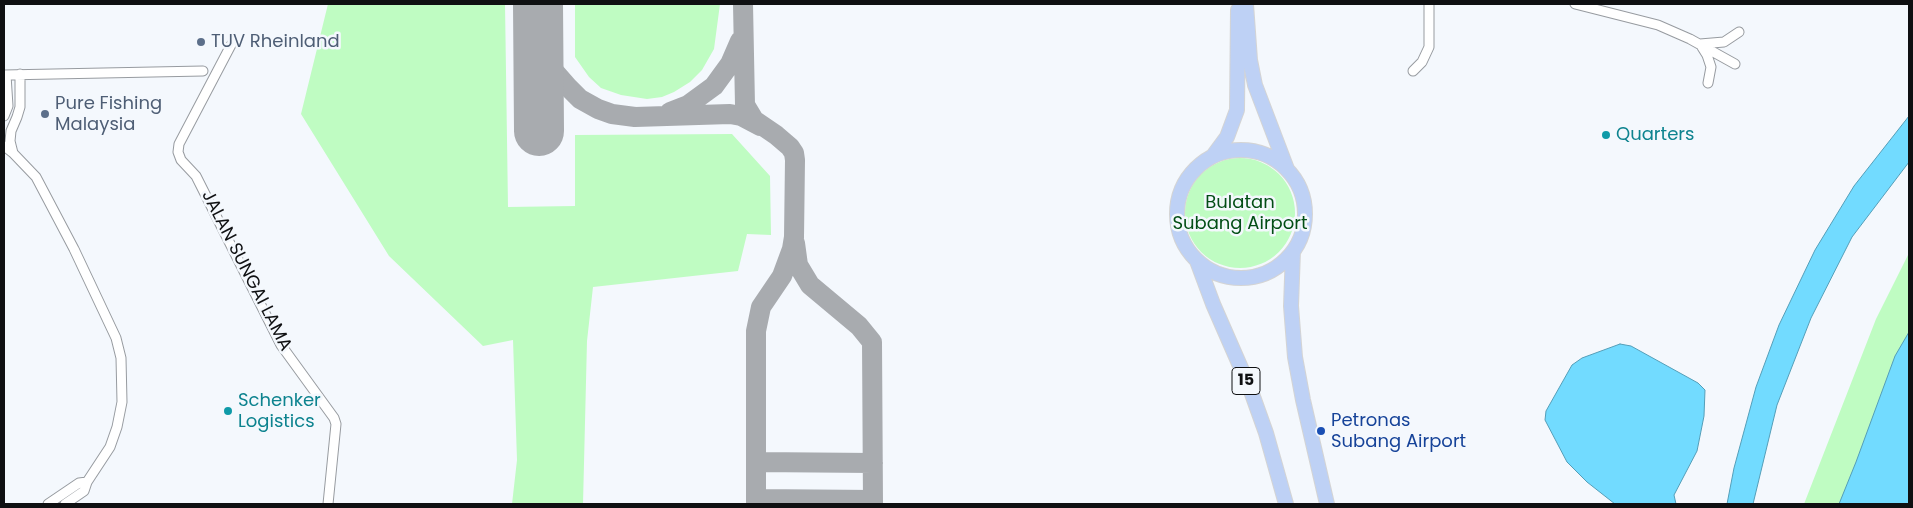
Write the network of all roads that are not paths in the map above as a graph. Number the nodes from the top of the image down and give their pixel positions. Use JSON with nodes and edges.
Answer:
{"nodes":[{"id":1,"x":1238,"y":4,"type":"edge"},
{"id":2,"x":1246,"y":4,"type":"edge"},
{"id":3,"x":1429,"y":4,"type":"edge"},
{"id":4,"x":1575,"y":4,"type":"edge"},
{"id":5,"x":1739,"y":32,"type":"dead end"},
{"id":6,"x":1700,"y":44,"type":"junction"},
{"id":7,"x":232,"y":45,"type":"dead end"},
{"id":8,"x":1734,"y":64,"type":"dead end"},
{"id":9,"x":203,"y":71,"type":"dead end"},
{"id":10,"x":1413,"y":71,"type":"dead end"},
{"id":11,"x":20,"y":74,"type":"junction"},
{"id":12,"x":5,"y":75,"type":"edge"},
{"id":13,"x":1708,"y":83,"type":"dead end"},
{"id":14,"x":4,"y":116,"type":"edge"},
{"id":15,"x":4,"y":146,"type":"edge"},
{"id":16,"x":13,"y":153,"type":"junction"},
{"id":17,"x":1213,"y":156,"type":"junction"},
{"id":18,"x":1287,"y":169,"type":"junction"},
{"id":19,"x":1293,"y":251,"type":"junction"},
{"id":20,"x":1197,"y":261,"type":"junction"},
{"id":21,"x":87,"y":482,"type":"junction"},
{"id":22,"x":48,"y":504,"type":"edge"},
{"id":23,"x":66,"y":504,"type":"edge"},
{"id":24,"x":328,"y":504,"type":"edge"},
{"id":25,"x":1286,"y":504,"type":"edge"},
{"id":26,"x":1327,"y":504,"type":"edge"}],
"edges":[{"from":1,"to":17,"type":"main road","number":"15"},
{"from":2,"to":18,"type":"main road","number":"15"},
{"from":3,"to":10,"type":"street"},
{"from":4,"to":6,"type":"street"},
{"from":5,"to":6,"type":"street"},
{"from":6,"to":8,"type":"street"},
{"from":6,"to":13,"type":"street"},
{"from":7,"to":24,"type":"street","name":"JALAN SUNGAI LAMA"},
{"from":9,"to":11,"type":"street"},
{"from":11,"to":12,"type":"street"},
{"from":11,"to":16,"type":"street"},
{"from":12,"to":14,"type":"street"},
{"from":15,"to":16,"type":"street"},
{"from":16,"to":21,"type":"street"},
{"from":17,"to":18,"type":"main road","number":"15"},
{"from":17,"to":20,"type":"main road","number":"15"},
{"from":18,"to":19,"type":"main road","number":"15"},
{"from":19,"to":20,"type":"main road","number":"15"},
{"from":19,"to":26,"type":"main road","number":"15"},
{"from":20,"to":25,"type":"main road","number":"15"},
{"from":21,"to":22,"type":"street"},
{"from":21,"to":23,"type":"street"}]}
